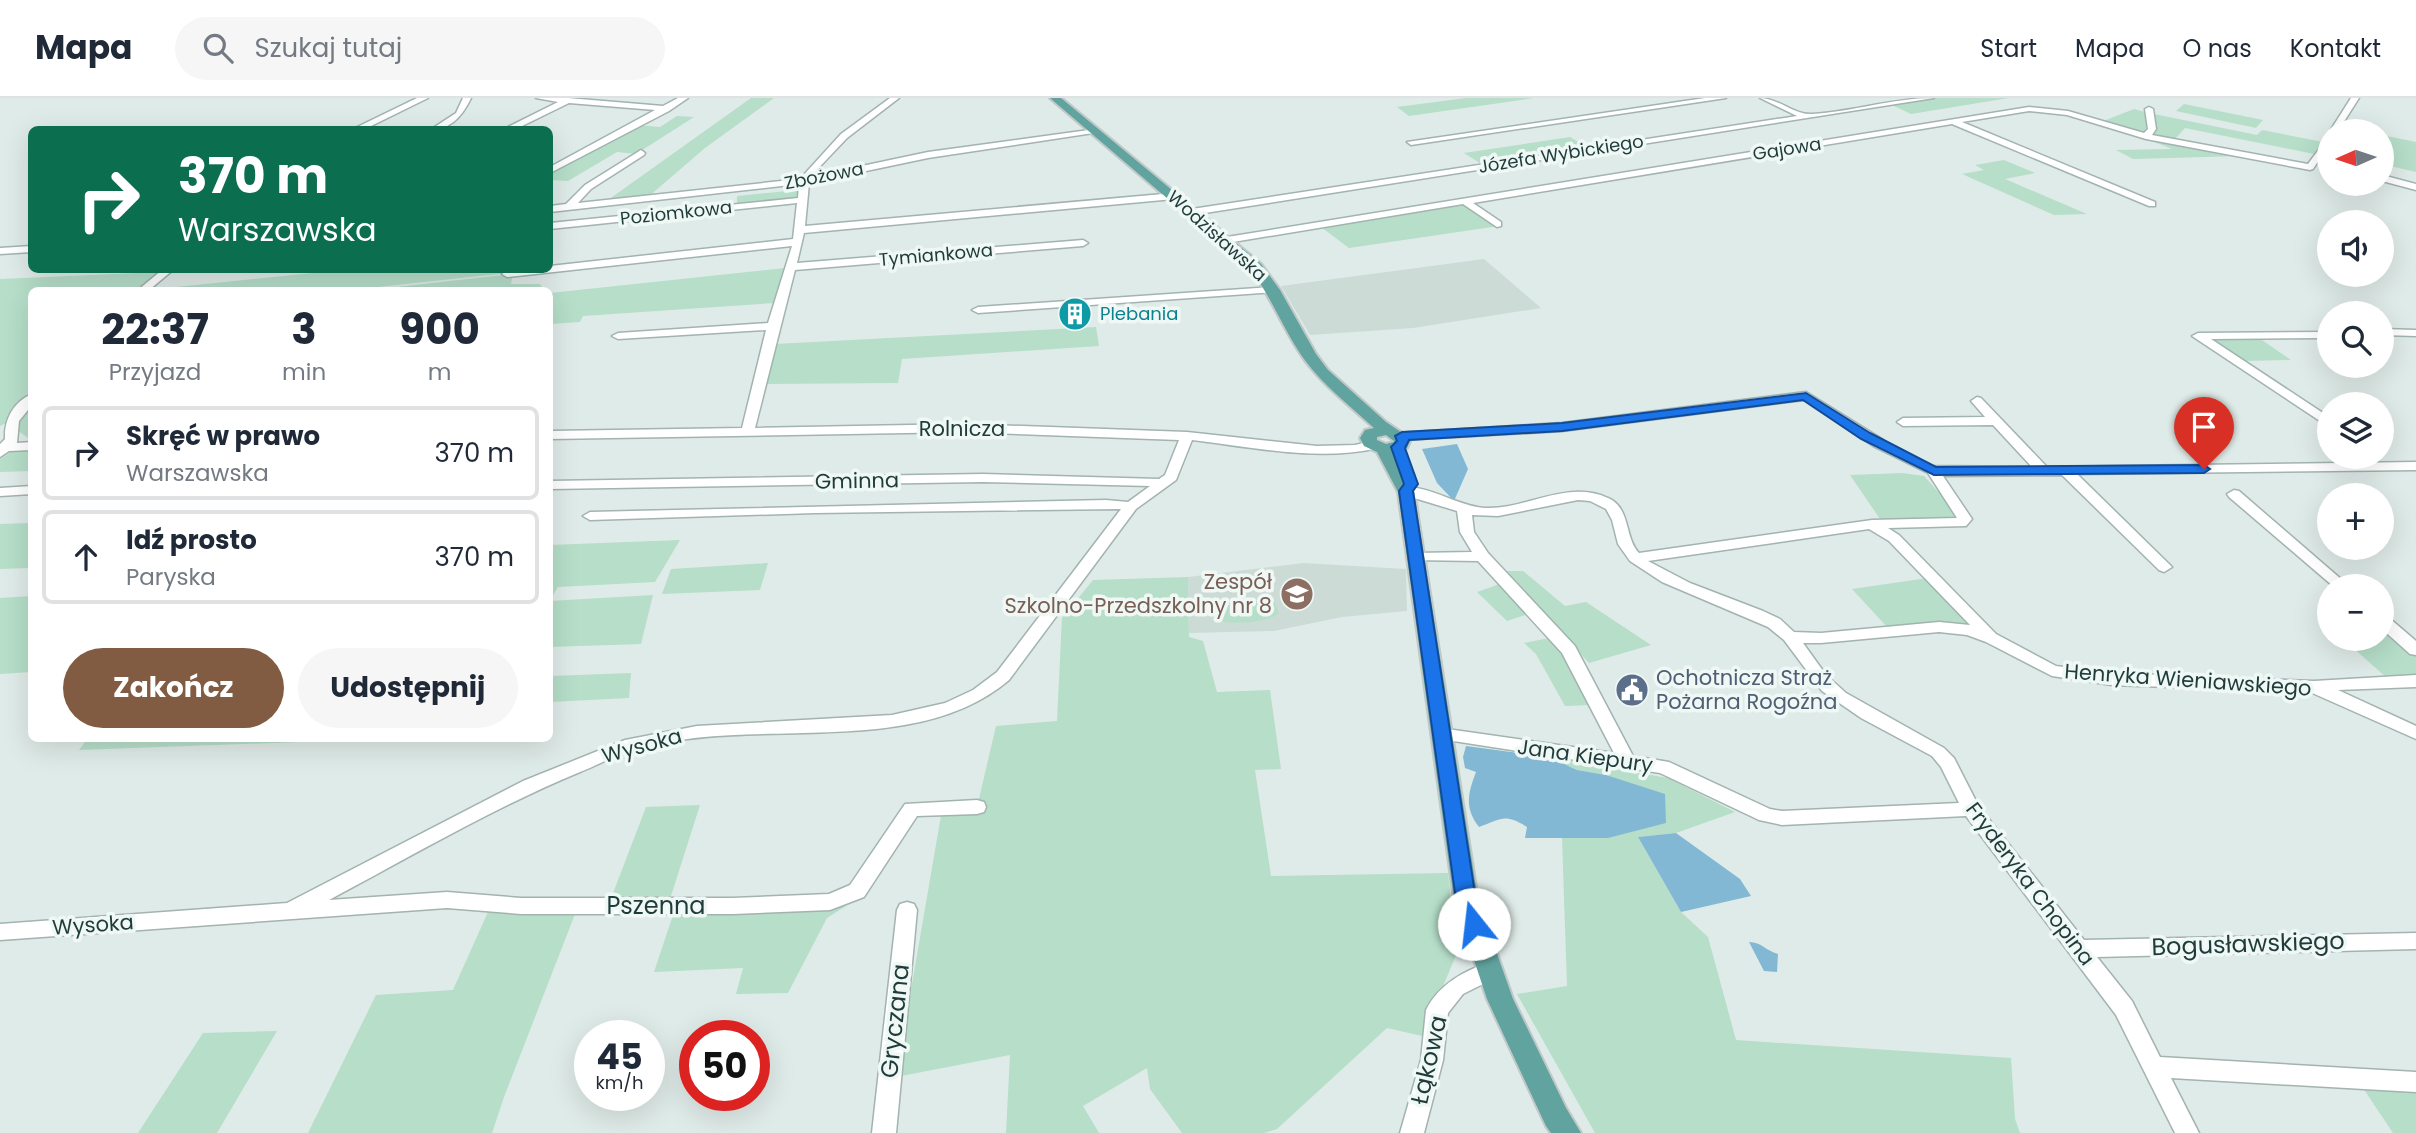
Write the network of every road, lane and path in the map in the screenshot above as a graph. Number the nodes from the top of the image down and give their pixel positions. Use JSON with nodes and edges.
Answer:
{"nodes":[{"id":1,"x":424,"y":98,"type":"edge"},
{"id":2,"x":467,"y":98,"type":"edge"},
{"id":3,"x":540,"y":98,"type":"edge"},
{"id":4,"x":684,"y":98,"type":"edge"},
{"id":5,"x":895,"y":98,"type":"edge"},
{"id":6,"x":1055,"y":98,"type":"edge"},
{"id":7,"x":1722,"y":98,"type":"edge"},
{"id":8,"x":1764,"y":98,"type":"edge"},
{"id":9,"x":1930,"y":98,"type":"edge"},
{"id":10,"x":2044,"y":98,"type":"edge"},
{"id":11,"x":2355,"y":98,"type":"edge"},
{"id":12,"x":569,"y":100,"type":"junction"},
{"id":13,"x":666,"y":109,"type":"junction"},
{"id":14,"x":2149,"y":109,"type":"dead end"},
{"id":15,"x":2046,"y":110,"type":"junction"},
{"id":16,"x":1806,"y":117,"type":"junction"},
{"id":17,"x":2342,"y":119,"type":"edge"},
{"id":18,"x":1954,"y":122,"type":"junction"},
{"id":19,"x":364,"y":126,"type":"edge"},
{"id":20,"x":440,"y":126,"type":"edge"},
{"id":21,"x":514,"y":126,"type":"edge"},
{"id":22,"x":1096,"y":132,"type":"junction"},
{"id":23,"x":2146,"y":136,"type":"junction"},
{"id":24,"x":1411,"y":142,"type":"dead end"},
{"id":25,"x":641,"y":153,"type":"dead end"},
{"id":26,"x":2317,"y":163,"type":"edge"},
{"id":27,"x":553,"y":168,"type":"edge"},
{"id":28,"x":803,"y":181,"type":"junction"},
{"id":29,"x":2394,"y":181,"type":"edge"},
{"id":30,"x":2416,"y":187,"type":"edge"},
{"id":31,"x":1174,"y":196,"type":"junction"},
{"id":32,"x":802,"y":200,"type":"junction"},
{"id":33,"x":1464,"y":201,"type":"junction"},
{"id":34,"x":2152,"y":204,"type":"dead end"},
{"id":35,"x":570,"y":206,"type":"junction"},
{"id":36,"x":553,"y":209,"type":"edge"},
{"id":37,"x":1192,"y":212,"type":"junction"},
{"id":38,"x":1497,"y":224,"type":"dead end"},
{"id":39,"x":553,"y":226,"type":"edge"},
{"id":40,"x":798,"y":236,"type":"junction"},
{"id":41,"x":1227,"y":240,"type":"junction"},
{"id":42,"x":1083,"y":243,"type":"dead end"},
{"id":43,"x":28,"y":248,"type":"edge"},
{"id":44,"x":0,"y":251,"type":"edge"},
{"id":45,"x":790,"y":267,"type":"junction"},
{"id":46,"x":553,"y":268,"type":"edge"},
{"id":47,"x":165,"y":273,"type":"edge"},
{"id":48,"x":515,"y":273,"type":"edge"},
{"id":49,"x":507,"y":274,"type":"dead end"},
{"id":50,"x":147,"y":287,"type":"edge"},
{"id":51,"x":1273,"y":290,"type":"junction"},
{"id":52,"x":978,"y":310,"type":"dead end"},
{"id":53,"x":773,"y":326,"type":"junction"},
{"id":54,"x":2394,"y":332,"type":"edge"},
{"id":55,"x":2416,"y":333,"type":"edge"},
{"id":56,"x":618,"y":336,"type":"dead end"},
{"id":57,"x":2317,"y":336,"type":"edge"},
{"id":58,"x":28,"y":401,"type":"edge"},
{"id":59,"x":1977,"y":401,"type":"dead end"},
{"id":60,"x":2317,"y":415,"type":"edge"},
{"id":61,"x":1997,"y":421,"type":"junction"},
{"id":62,"x":1903,"y":422,"type":"dead end"},
{"id":63,"x":747,"y":432,"type":"junction"},
{"id":64,"x":553,"y":435,"type":"edge"},
{"id":65,"x":1187,"y":436,"type":"junction"},
{"id":66,"x":1386,"y":440,"type":"junction"},
{"id":67,"x":28,"y":446,"type":"edge"},
{"id":68,"x":3,"y":449,"type":"edge"},
{"id":69,"x":2416,"y":466,"type":"edge"},
{"id":70,"x":2396,"y":467,"type":"junction"},
{"id":71,"x":1934,"y":471,"type":"junction"},
{"id":72,"x":2044,"y":471,"type":"junction"},
{"id":73,"x":2066,"y":471,"type":"junction"},
{"id":74,"x":2416,"y":481,"type":"edge"},
{"id":75,"x":1163,"y":484,"type":"junction"},
{"id":76,"x":553,"y":485,"type":"edge"},
{"id":77,"x":28,"y":491,"type":"edge"},
{"id":78,"x":1406,"y":491,"type":"junction"},
{"id":79,"x":0,"y":492,"type":"edge"},
{"id":80,"x":2234,"y":494,"type":"dead end"},
{"id":81,"x":1131,"y":506,"type":"junction"},
{"id":82,"x":1464,"y":510,"type":"junction"},
{"id":83,"x":590,"y":516,"type":"dead end"},
{"id":84,"x":1872,"y":524,"type":"junction"},
{"id":85,"x":1482,"y":556,"type":"junction"},
{"id":86,"x":1416,"y":557,"type":"junction"},
{"id":87,"x":1635,"y":558,"type":"junction"},
{"id":88,"x":2164,"y":567,"type":"dead end"},
{"id":89,"x":2328,"y":574,"type":"edge"},
{"id":90,"x":2394,"y":631,"type":"edge"},
{"id":91,"x":1793,"y":637,"type":"junction"},
{"id":92,"x":1992,"y":638,"type":"junction"},
{"id":93,"x":2416,"y":650,"type":"edge"},
{"id":94,"x":2416,"y":681,"type":"edge"},
{"id":95,"x":2313,"y":686,"type":"junction"},
{"id":96,"x":2416,"y":733,"type":"edge"},
{"id":97,"x":1440,"y":734,"type":"junction"},
{"id":98,"x":1627,"y":762,"type":"junction"},
{"id":99,"x":977,"y":807,"type":"dead end"},
{"id":100,"x":1971,"y":809,"type":"junction"},
{"id":101,"x":907,"y":910,"type":"dead end"},
{"id":102,"x":290,"y":911,"type":"junction"},
{"id":103,"x":0,"y":932,"type":"edge"},
{"id":104,"x":2416,"y":940,"type":"edge"},
{"id":105,"x":2080,"y":950,"type":"junction"},
{"id":106,"x":1490,"y":971,"type":"junction"},
{"id":107,"x":2154,"y":1067,"type":"junction"},
{"id":108,"x":2416,"y":1082,"type":"edge"},
{"id":109,"x":884,"y":1133,"type":"edge"},
{"id":110,"x":1412,"y":1133,"type":"edge"},
{"id":111,"x":1567,"y":1133,"type":"edge"},
{"id":112,"x":2187,"y":1133,"type":"edge"}],
"edges":[{"from":1,"to":19,"type":"street"},
{"from":2,"to":20,"type":"street"},
{"from":3,"to":12,"type":"street"},
{"from":4,"to":13,"type":"street"},
{"from":5,"to":28,"type":"street"},
{"from":6,"to":22,"type":"main road","name":"Wodzisławska"},
{"from":7,"to":24,"type":"street"},
{"from":8,"to":16,"type":"street"},
{"from":9,"to":16,"type":"street","name":"Józefa Wybickiego"},
{"from":10,"to":15,"type":"street"},
{"from":11,"to":17,"type":"street"},
{"from":12,"to":13,"type":"street"},
{"from":12,"to":21,"type":"street"},
{"from":13,"to":27,"type":"street"},
{"from":14,"to":23,"type":"street"},
{"from":15,"to":18,"type":"street","name":"Gajowa"},
{"from":15,"to":23,"type":"street","name":"Gajowa"},
{"from":16,"to":37,"type":"street","name":"Józefa Wybickiego"},
{"from":18,"to":33,"type":"street","name":"Gajowa"},
{"from":18,"to":34,"type":"street"},
{"from":22,"to":28,"type":"street","name":"Zbożowa"},
{"from":22,"to":31,"type":"main road","name":"Wodzisławska"},
{"from":23,"to":26,"type":"street","name":"Gajowa"},
{"from":25,"to":35,"type":"street"},
{"from":28,"to":32,"type":"street"},
{"from":28,"to":35,"type":"street","name":"Zbożowa"},
{"from":29,"to":30,"type":"street"},
{"from":31,"to":37,"type":"main road","name":"Wodzisławska"},
{"from":31,"to":40,"type":"street"},
{"from":32,"to":39,"type":"street","name":"Poziomkowa"},
{"from":32,"to":40,"type":"street"},
{"from":33,"to":38,"type":"street"},
{"from":33,"to":41,"type":"street","name":"Gajowa"},
{"from":35,"to":36,"type":"street","name":"Zbożowa"},
{"from":37,"to":41,"type":"main road","name":"Wodzisławska"},
{"from":40,"to":45,"type":"street"},
{"from":40,"to":46,"type":"street"},
{"from":41,"to":51,"type":"main road","name":"Wodzisławska"},
{"from":42,"to":45,"type":"street","name":"Tymiankowa"},
{"from":43,"to":44,"type":"street"},
{"from":45,"to":53,"type":"street"},
{"from":47,"to":50,"type":"street"},
{"from":48,"to":49,"type":"street"},
{"from":51,"to":52,"type":"street"},
{"from":51,"to":66,"type":"main road","name":"Wodzisławska"},
{"from":53,"to":56,"type":"street"},
{"from":53,"to":63,"type":"street"},
{"from":54,"to":55,"type":"street"},
{"from":57,"to":60,"type":"street"},
{"from":58,"to":68,"type":"street"},
{"from":59,"to":61,"type":"street"},
{"from":61,"to":62,"type":"street"},
{"from":61,"to":72,"type":"street"},
{"from":63,"to":64,"type":"street","name":"Rolnicza"},
{"from":63,"to":65,"type":"street","name":"Rolnicza"},
{"from":65,"to":66,"type":"street","name":"Rolnicza"},
{"from":65,"to":75,"type":"street","name":"Wysoka"},
{"from":66,"to":71,"type":"street","name":"Rolnicza"},
{"from":66,"to":78,"type":"main road","name":"Wodzisławska"},
{"from":67,"to":68,"type":"street"},
{"from":69,"to":70,"type":"street"},
{"from":70,"to":73,"type":"street"},
{"from":70,"to":74,"type":"street"},
{"from":71,"to":72,"type":"street"},
{"from":71,"to":84,"type":"street"},
{"from":72,"to":73,"type":"street"},
{"from":73,"to":88,"type":"street"},
{"from":75,"to":76,"type":"street","name":"Gminna"},
{"from":75,"to":81,"type":"street","name":"Wysoka"},
{"from":77,"to":79,"type":"street"},
{"from":78,"to":82,"type":"street"},
{"from":78,"to":86,"type":"main road","name":"Wodzisławska"},
{"from":80,"to":89,"type":"street"},
{"from":81,"to":83,"type":"street"},
{"from":81,"to":102,"type":"street","name":"Wysoka"},
{"from":82,"to":85,"type":"street"},
{"from":82,"to":87,"type":"street"},
{"from":84,"to":87,"type":"street"},
{"from":84,"to":92,"type":"street"},
{"from":85,"to":86,"type":"street"},
{"from":85,"to":98,"type":"street"},
{"from":86,"to":97,"type":"main road","name":"Wodzisławska"},
{"from":87,"to":91,"type":"street","name":"Fryderyka Chopina"},
{"from":90,"to":93,"type":"street"},
{"from":91,"to":92,"type":"street","name":"Henryka Wieniawskiego"},
{"from":91,"to":100,"type":"street","name":"Fryderyka Chopina"},
{"from":92,"to":95,"type":"street","name":"Henryka Wieniawskiego"},
{"from":94,"to":95,"type":"street"},
{"from":95,"to":96,"type":"street","name":"Henryka Wieniawskiego"},
{"from":97,"to":98,"type":"street","name":"Jana Kiepury"},
{"from":97,"to":106,"type":"main road","name":"Wodzisławska"},
{"from":98,"to":100,"type":"street","name":"Jana Kiepury"},
{"from":99,"to":102,"type":"street","name":"Pszenna"},
{"from":100,"to":105,"type":"street","name":"Fryderyka Chopina"},
{"from":101,"to":109,"type":"street","name":"Gryczana"},
{"from":102,"to":103,"type":"street","name":"Wysoka"},
{"from":104,"to":105,"type":"street","name":"Bogusławskiego"},
{"from":105,"to":107,"type":"street","name":"Fryderyka Chopina"},
{"from":106,"to":110,"type":"street","name":"Łąkowa"},
{"from":106,"to":111,"type":"main road","name":"Wodzisławska"},
{"from":107,"to":108,"type":"street"},
{"from":107,"to":112,"type":"street","name":"Fryderyka Chopina"}]}
